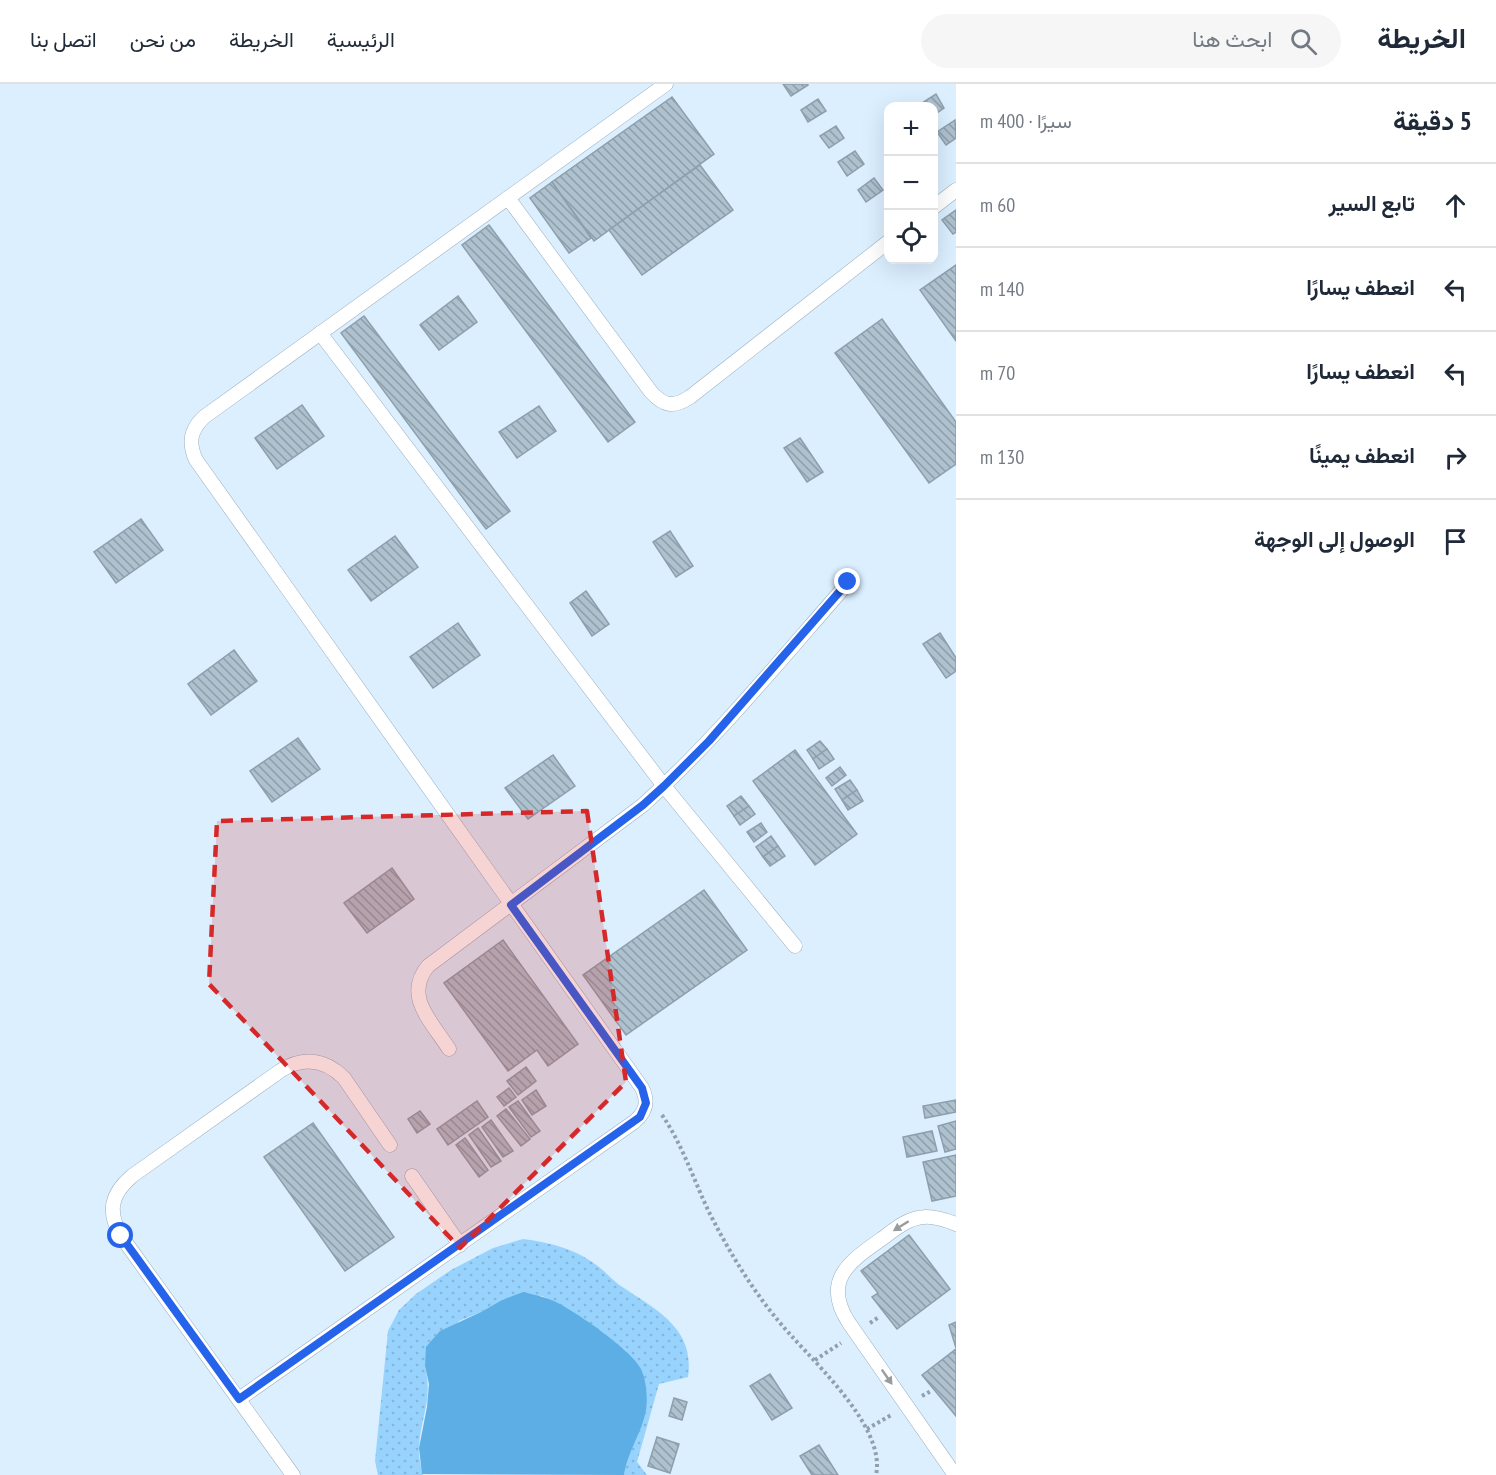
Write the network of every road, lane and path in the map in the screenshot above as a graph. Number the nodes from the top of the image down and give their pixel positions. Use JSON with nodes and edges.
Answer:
{"nodes":[{"id":1,"x":666,"y":84,"type":"edge"},
{"id":2,"x":956,"y":190,"type":"edge"},
{"id":3,"x":508,"y":198,"type":"junction"},
{"id":4,"x":938,"y":203,"type":"edge"},
{"id":5,"x":884,"y":245,"type":"edge"},
{"id":6,"x":320,"y":333,"type":"junction"},
{"id":7,"x":848,"y":582,"type":"dead end"},
{"id":8,"x":664,"y":786,"type":"junction"},
{"id":9,"x":511,"y":905,"type":"junction"},
{"id":10,"x":795,"y":946,"type":"dead end"},
{"id":11,"x":449,"y":1049,"type":"dead end"},
{"id":12,"x":645,"y":1095,"type":"junction"},
{"id":13,"x":390,"y":1145,"type":"dead end"},
{"id":14,"x":412,"y":1176,"type":"dead end"},
{"id":15,"x":956,"y":1224,"type":"edge"},
{"id":16,"x":460,"y":1245,"type":"junction"},
{"id":17,"x":239,"y":1399,"type":"junction"},
{"id":18,"x":293,"y":1475,"type":"edge"},
{"id":19,"x":876,"y":1475,"type":"edge"},
{"id":20,"x":956,"y":1475,"type":"edge"}],
"edges":[{"from":1,"to":3,"type":"lane"},
{"from":2,"to":4,"type":"lane"},
{"from":3,"to":5,"type":"lane"},
{"from":3,"to":6,"type":"lane"},
{"from":6,"to":8,"type":"lane"},
{"from":6,"to":9,"type":"lane"},
{"from":7,"to":8,"type":"lane"},
{"from":8,"to":9,"type":"lane"},
{"from":8,"to":10,"type":"lane"},
{"from":9,"to":11,"type":"lane"},
{"from":9,"to":12,"type":"lane"},
{"from":12,"to":16,"type":"lane"},
{"from":12,"to":19,"type":"path"},
{"from":13,"to":17,"type":"lane"},
{"from":14,"to":16,"type":"lane"},
{"from":15,"to":20,"type":"lane","one_way":true},
{"from":16,"to":17,"type":"lane"},
{"from":17,"to":18,"type":"lane"}]}
